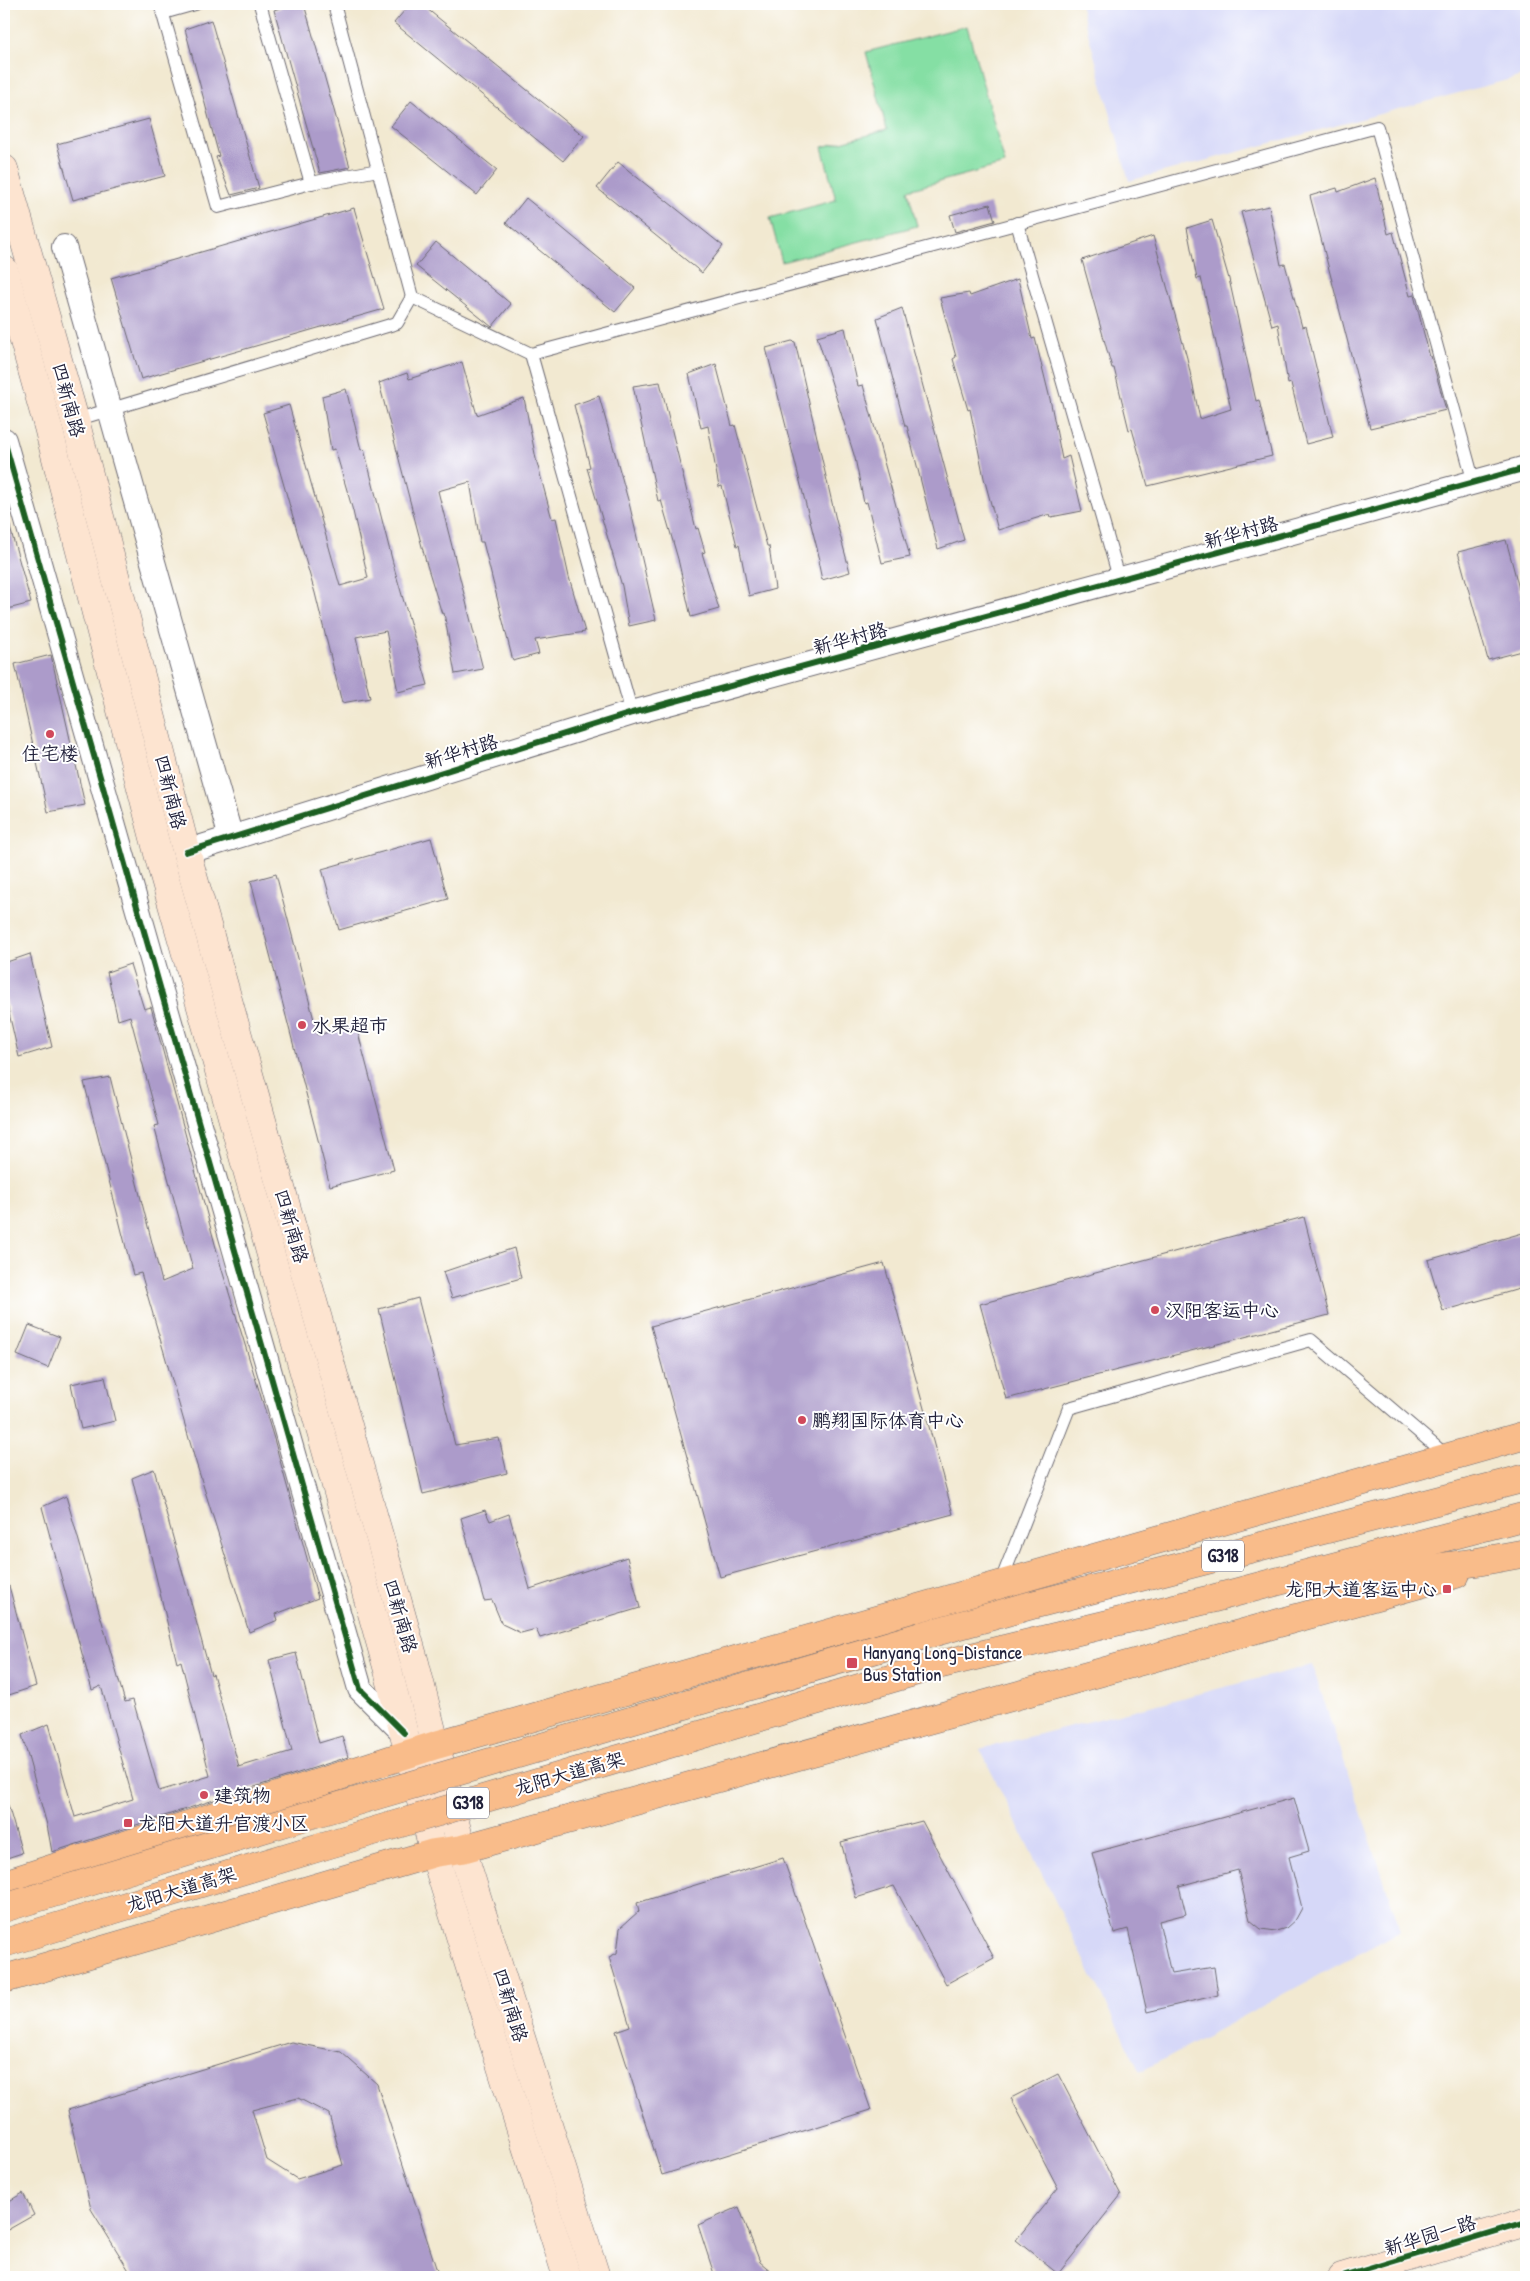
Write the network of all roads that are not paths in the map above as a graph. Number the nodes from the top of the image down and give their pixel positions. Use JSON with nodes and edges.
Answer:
{"nodes":[{"id":1,"x":195,"y":4,"type":"edge"},
{"id":2,"x":260,"y":4,"type":"edge"},
{"id":3,"x":334,"y":4,"type":"edge"},
{"id":4,"x":162,"y":8,"type":"edge"},
{"id":5,"x":4,"y":170,"type":"edge"},
{"id":6,"x":378,"y":170,"type":"junction"},
{"id":7,"x":311,"y":183,"type":"junction"},
{"id":8,"x":1017,"y":224,"type":"junction"},
{"id":9,"x":64,"y":247,"type":"dead end"},
{"id":10,"x":4,"y":270,"type":"edge"},
{"id":11,"x":412,"y":297,"type":"junction"},
{"id":12,"x":531,"y":354,"type":"junction"},
{"id":13,"x":110,"y":410,"type":"junction"},
{"id":14,"x":75,"y":420,"type":"junction"},
{"id":15,"x":4,"y":440,"type":"edge"},
{"id":16,"x":1526,"y":468,"type":"edge"},
{"id":17,"x":1474,"y":483,"type":"junction"},
{"id":18,"x":1120,"y":581,"type":"junction"},
{"id":19,"x":632,"y":713,"type":"junction"},
{"id":20,"x":231,"y":838,"type":"junction"},
{"id":21,"x":186,"y":852,"type":"junction"},
{"id":22,"x":1526,"y":1435,"type":"edge"},
{"id":23,"x":1448,"y":1457,"type":"junction"},
{"id":24,"x":1524,"y":1478,"type":"edge"},
{"id":25,"x":1526,"y":1516,"type":"edge"},
{"id":26,"x":1526,"y":1554,"type":"edge"},
{"id":27,"x":1000,"y":1584,"type":"junction"},
{"id":28,"x":1211,"y":1599,"type":"junction"},
{"id":29,"x":407,"y":1743,"type":"junction"},
{"id":30,"x":436,"y":1745,"type":"junction"},
{"id":31,"x":462,"y":1849,"type":"junction"},
{"id":32,"x":434,"y":1853,"type":"junction"},
{"id":33,"x":4,"y":1884,"type":"edge"},
{"id":34,"x":4,"y":1908,"type":"edge"},
{"id":35,"x":4,"y":1943,"type":"edge"},
{"id":36,"x":4,"y":1979,"type":"edge"},
{"id":37,"x":1526,"y":2222,"type":"edge"},
{"id":38,"x":567,"y":2277,"type":"edge"},
{"id":39,"x":596,"y":2277,"type":"edge"},
{"id":40,"x":1342,"y":2277,"type":"edge"}],
"edges":[{"from":1,"to":4,"type":"lane"},
{"from":2,"to":7,"type":"lane"},
{"from":3,"to":6,"type":"lane"},
{"from":4,"to":7,"type":"lane"},
{"from":5,"to":14,"type":"main road","name":"四新南路"},
{"from":6,"to":7,"type":"lane"},
{"from":6,"to":11,"type":"lane"},
{"from":8,"to":12,"type":"lane"},
{"from":8,"to":17,"type":"lane"},
{"from":8,"to":18,"type":"lane"},
{"from":9,"to":13,"type":"street"},
{"from":10,"to":29,"type":"main road","name":"四新南路"},
{"from":11,"to":12,"type":"lane"},
{"from":11,"to":13,"type":"lane"},
{"from":12,"to":19,"type":"lane"},
{"from":13,"to":14,"type":"lane"},
{"from":13,"to":20,"type":"street"},
{"from":14,"to":21,"type":"main road","name":"四新南路"},
{"from":15,"to":29,"type":"street"},
{"from":16,"to":17,"type":"street","name":"新华村路"},
{"from":17,"to":18,"type":"street","name":"新华村路"},
{"from":18,"to":19,"type":"street","name":"新华村路"},
{"from":19,"to":20,"type":"street","name":"新华村路"},
{"from":20,"to":21,"type":"street","name":"新华村路"},
{"from":21,"to":30,"type":"main road","name":"四新南路"},
{"from":22,"to":23,"type":"main road"},
{"from":23,"to":27,"type":"main road"},
{"from":23,"to":27,"type":"lane"},
{"from":24,"to":34,"type":"main road","name":"龙阳大道高架","number":"G318","bridge":true},
{"from":25,"to":28,"type":"main road","number":"G318"},
{"from":26,"to":28,"type":"main road"},
{"from":26,"to":31,"type":"main road"},
{"from":27,"to":30,"type":"main road"},
{"from":28,"to":35,"type":"main road","name":"龙阳大道高架","number":"G318","bridge":true},
{"from":29,"to":30,"type":"main road"},
{"from":29,"to":32,"type":"main road","name":"四新南路"},
{"from":29,"to":33,"type":"main road"},
{"from":30,"to":31,"type":"main road","name":"四新南路"},
{"from":31,"to":32,"type":"main road"},
{"from":31,"to":39,"type":"main road","name":"四新南路"},
{"from":32,"to":36,"type":"main road"},
{"from":32,"to":38,"type":"main road","name":"四新南路"},
{"from":37,"to":40,"type":"main road","name":"新华园一路"}]}
